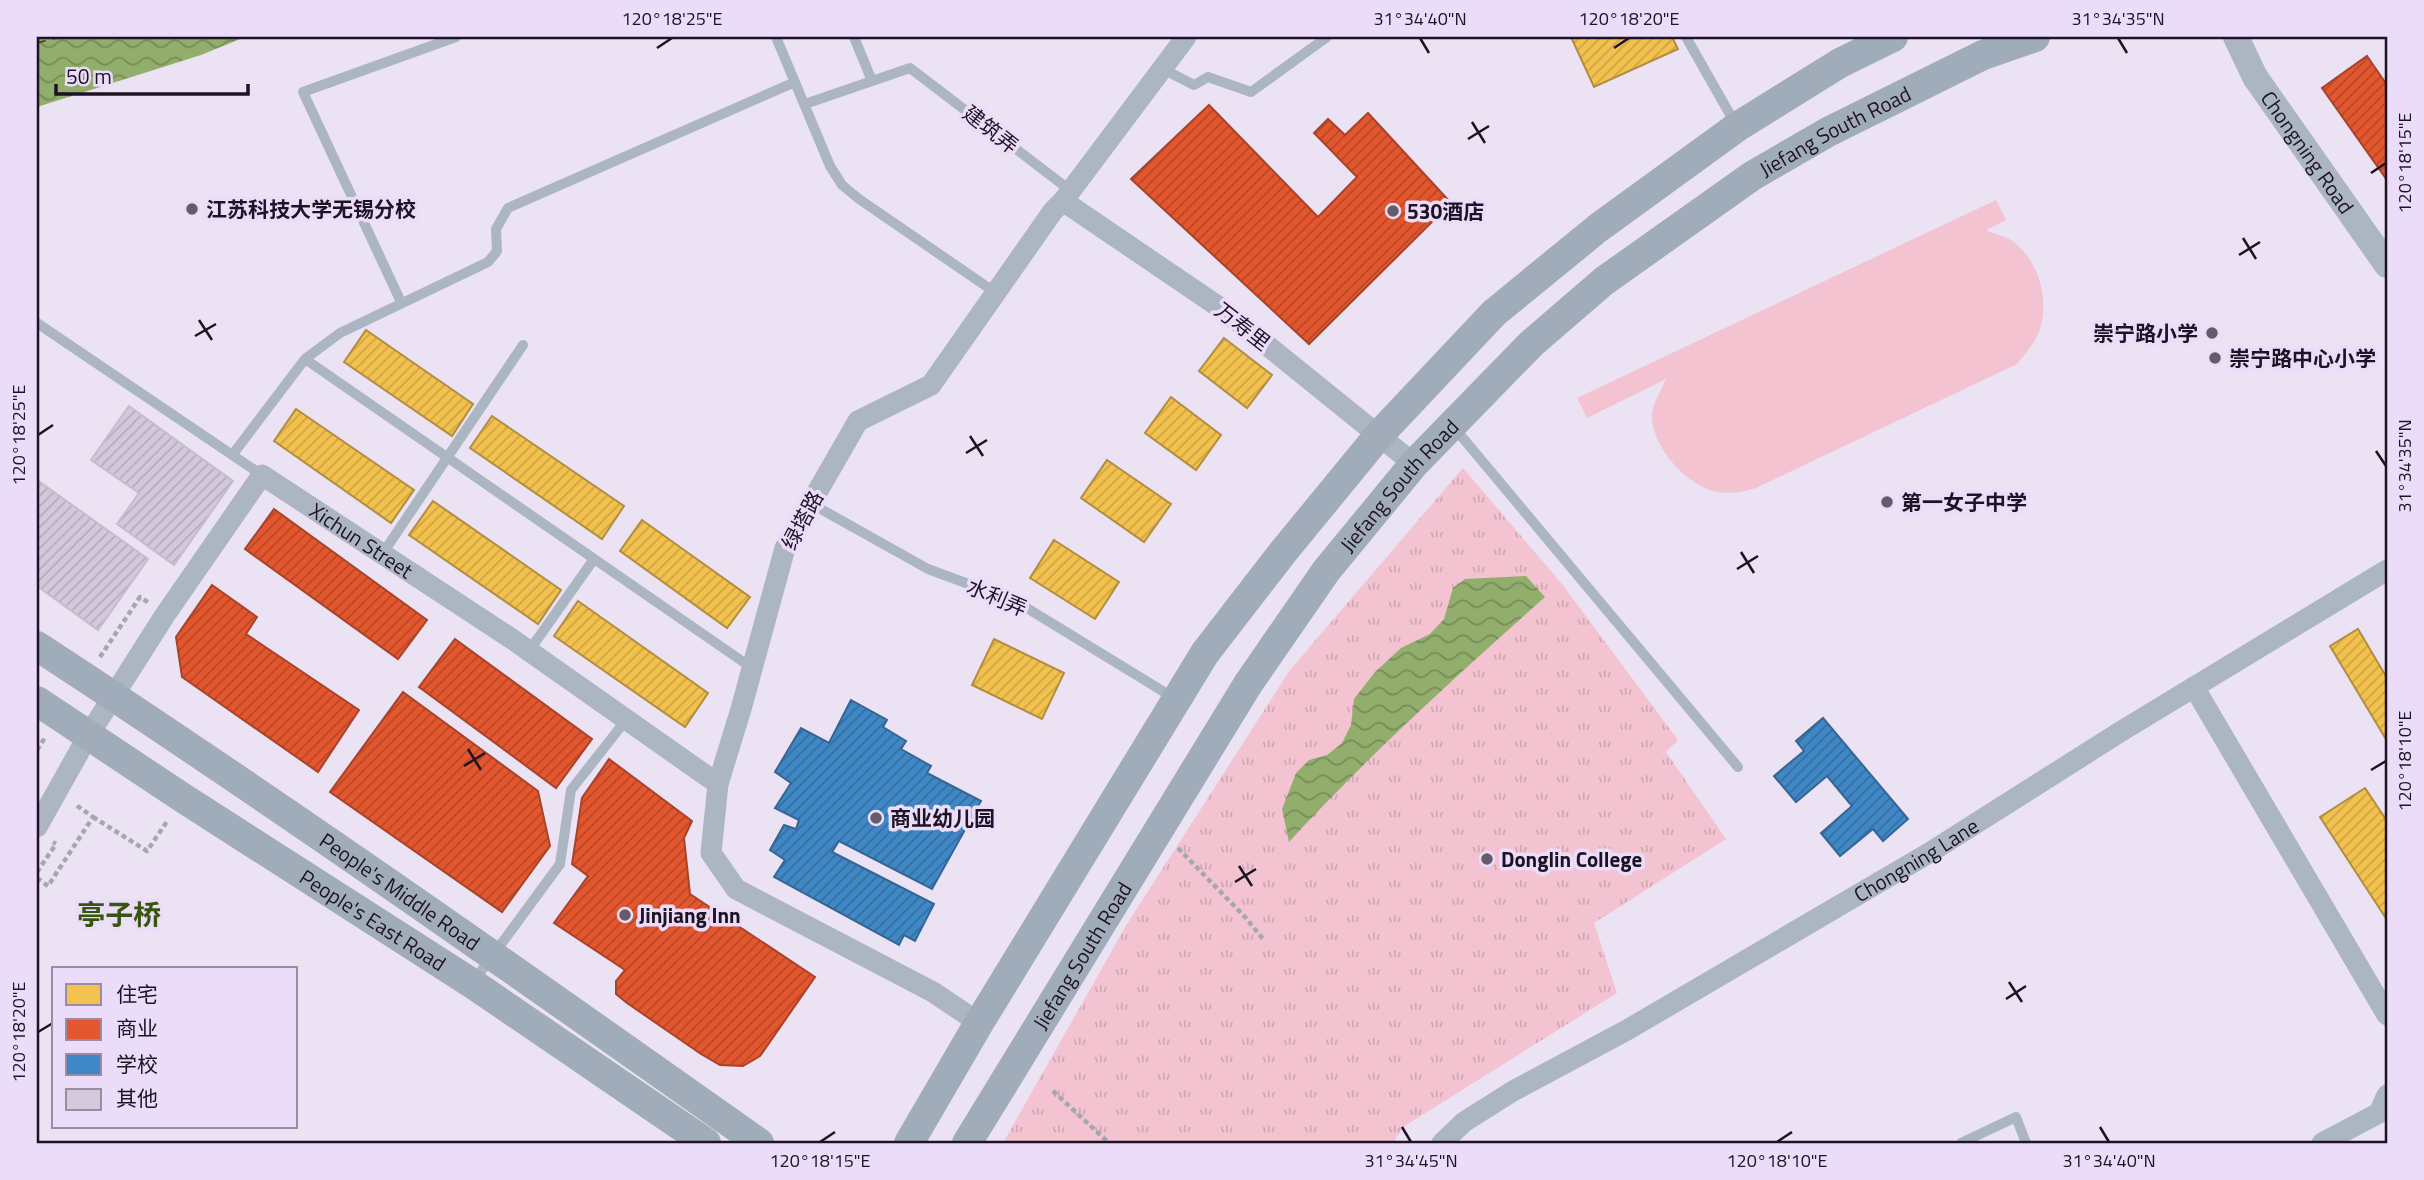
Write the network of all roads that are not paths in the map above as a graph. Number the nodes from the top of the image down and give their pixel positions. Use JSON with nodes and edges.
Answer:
{"nodes":[{"id":1,"x":456,"y":37,"type":"edge"},
{"id":2,"x":776,"y":37,"type":"edge"},
{"id":3,"x":854,"y":37,"type":"edge"},
{"id":4,"x":1186,"y":37,"type":"edge"},
{"id":5,"x":1327,"y":37,"type":"edge"},
{"id":6,"x":1686,"y":37,"type":"edge"},
{"id":7,"x":1893,"y":37,"type":"edge"},
{"id":8,"x":2035,"y":37,"type":"edge"},
{"id":9,"x":2236,"y":37,"type":"edge"},
{"id":10,"x":1161,"y":68,"type":"junction"},
{"id":11,"x":872,"y":81,"type":"junction"},
{"id":12,"x":795,"y":82,"type":"junction"},
{"id":13,"x":805,"y":104,"type":"junction"},
{"id":14,"x":1737,"y":127,"type":"junction"},
{"id":15,"x":1067,"y":196,"type":"junction"},
{"id":16,"x":2387,"y":265,"type":"edge"},
{"id":17,"x":996,"y":293,"type":"junction"},
{"id":18,"x":401,"y":302,"type":"junction"},
{"id":19,"x":37,"y":323,"type":"edge"},
{"id":20,"x":523,"y":345,"type":"dead end"},
{"id":21,"x":305,"y":359,"type":"junction"},
{"id":22,"x":1452,"y":425,"type":"junction"},
{"id":23,"x":1380,"y":435,"type":"junction"},
{"id":24,"x":233,"y":453,"type":"junction"},
{"id":25,"x":449,"y":458,"type":"junction"},
{"id":26,"x":1414,"y":464,"type":"junction"},
{"id":27,"x":262,"y":475,"type":"junction"},
{"id":28,"x":810,"y":503,"type":"junction"},
{"id":29,"x":383,"y":553,"type":"junction"},
{"id":30,"x":594,"y":559,"type":"junction"},
{"id":31,"x":2387,"y":570,"type":"edge"},
{"id":32,"x":37,"y":646,"type":"edge"},
{"id":33,"x":529,"y":652,"type":"junction"},
{"id":34,"x":752,"y":668,"type":"junction"},
{"id":35,"x":2194,"y":687,"type":"junction"},
{"id":36,"x":114,"y":696,"type":"junction"},
{"id":37,"x":1178,"y":700,"type":"junction"},
{"id":38,"x":37,"y":701,"type":"edge"},
{"id":39,"x":626,"y":720,"type":"junction"},
{"id":40,"x":88,"y":736,"type":"junction"},
{"id":41,"x":1738,"y":767,"type":"dead end"},
{"id":42,"x":718,"y":784,"type":"junction"},
{"id":43,"x":37,"y":827,"type":"edge"},
{"id":44,"x":493,"y":956,"type":"junction"},
{"id":45,"x":473,"y":984,"type":"junction"},
{"id":46,"x":2387,"y":1015,"type":"edge"},
{"id":47,"x":979,"y":1023,"type":"junction"},
{"id":48,"x":2387,"y":1095,"type":"edge"},
{"id":49,"x":706,"y":1143,"type":"edge"},
{"id":50,"x":759,"y":1143,"type":"edge"},
{"id":51,"x":909,"y":1143,"type":"edge"},
{"id":52,"x":967,"y":1143,"type":"edge"},
{"id":53,"x":1442,"y":1143,"type":"edge"},
{"id":54,"x":1961,"y":1143,"type":"edge"},
{"id":55,"x":2026,"y":1143,"type":"edge"},
{"id":56,"x":2322,"y":1143,"type":"edge"}],
"edges":[{"from":1,"to":18,"type":"lane"},
{"from":2,"to":12,"type":"lane"},
{"from":3,"to":11,"type":"lane"},
{"from":4,"to":10,"type":"street","name":"绿塔路"},
{"from":5,"to":10,"type":"lane"},
{"from":6,"to":14,"type":"lane"},
{"from":7,"to":14,"type":"main road"},
{"from":8,"to":22,"type":"main road","name":"Jiefang South Road"},
{"from":9,"to":16,"type":"street","name":"Chongning Road"},
{"from":10,"to":15,"type":"street","name":"绿塔路"},
{"from":11,"to":13,"type":"lane"},
{"from":11,"to":15,"type":"lane","name":"建筑弄"},
{"from":12,"to":13,"type":"lane"},
{"from":12,"to":18,"type":"lane"},
{"from":13,"to":17,"type":"lane"},
{"from":14,"to":23,"type":"main road"},
{"from":15,"to":17,"type":"street","name":"绿塔路"},
{"from":15,"to":23,"type":"street","name":"万寿里"},
{"from":17,"to":28,"type":"street","name":"绿塔路"},
{"from":18,"to":21,"type":"lane"},
{"from":19,"to":24,"type":"lane"},
{"from":20,"to":25,"type":"lane"},
{"from":21,"to":24,"type":"lane"},
{"from":21,"to":25,"type":"lane"},
{"from":22,"to":26,"type":"main road","name":"Jiefang South Road"},
{"from":22,"to":41,"type":"lane"},
{"from":23,"to":26,"type":"street","name":"万寿里"},
{"from":23,"to":37,"type":"main road"},
{"from":24,"to":27,"type":"lane"},
{"from":25,"to":29,"type":"lane"},
{"from":25,"to":30,"type":"lane"},
{"from":26,"to":52,"type":"main road","name":"Jiefang South Road"},
{"from":27,"to":29,"type":"street","name":"Xichun Street"},
{"from":27,"to":36,"type":"street"},
{"from":28,"to":34,"type":"street","name":"绿塔路"},
{"from":28,"to":37,"type":"lane","name":"水利弄"},
{"from":29,"to":33,"type":"street","name":"Xichun Street"},
{"from":30,"to":33,"type":"lane"},
{"from":30,"to":34,"type":"lane"},
{"from":31,"to":35,"type":"street","name":"Chongning Lane"},
{"from":32,"to":36,"type":"main road","name":"People's Middle Road"},
{"from":33,"to":39,"type":"street","name":"Xichun Street"},
{"from":34,"to":42,"type":"street","name":"绿塔路"},
{"from":35,"to":46,"type":"street"},
{"from":35,"to":53,"type":"street","name":"Chongning Lane"},
{"from":36,"to":40,"type":"street"},
{"from":36,"to":44,"type":"main road","name":"People's Middle Road"},
{"from":37,"to":47,"type":"main road"},
{"from":38,"to":40,"type":"main road","name":"People's East Road"},
{"from":39,"to":42,"type":"street","name":"Xichun Street"},
{"from":39,"to":44,"type":"lane"},
{"from":40,"to":43,"type":"street"},
{"from":40,"to":45,"type":"main road","name":"People's East Road"},
{"from":42,"to":47,"type":"street","name":"绿塔路"},
{"from":44,"to":45,"type":"lane"},
{"from":44,"to":50,"type":"main road","name":"People's Middle Road"},
{"from":45,"to":49,"type":"main road","name":"People's East Road"},
{"from":47,"to":51,"type":"main road"},
{"from":48,"to":56,"type":"street"},
{"from":54,"to":55,"type":"lane"}]}
